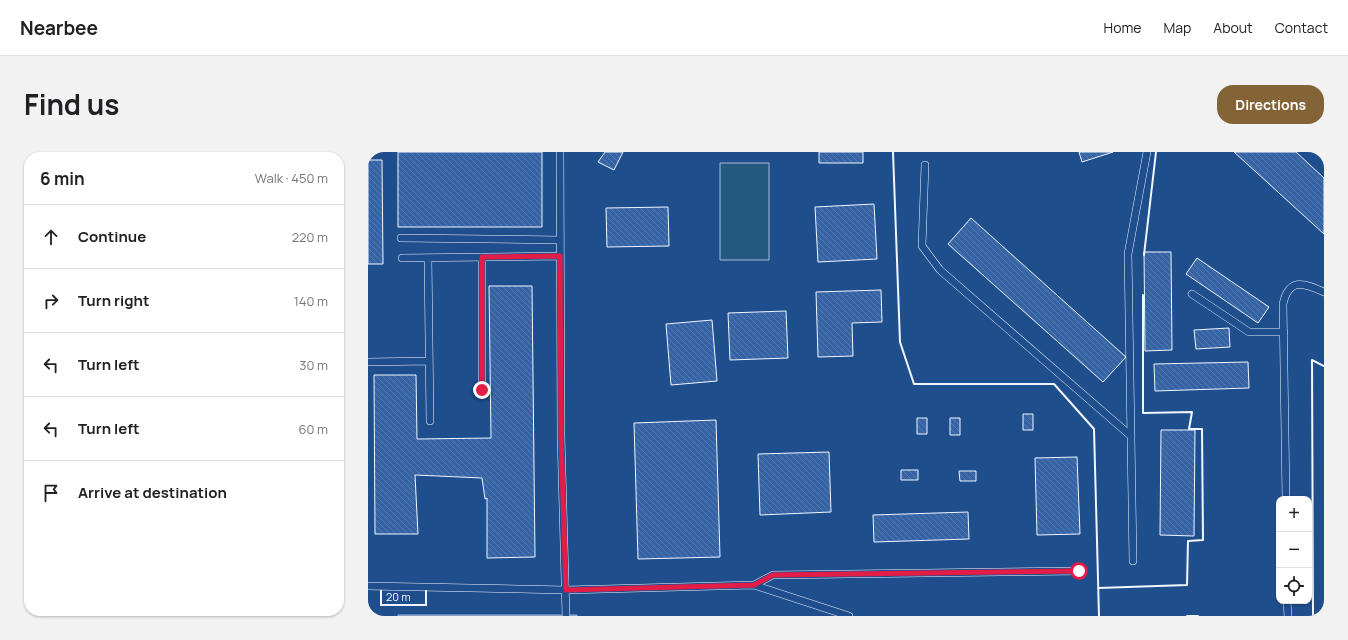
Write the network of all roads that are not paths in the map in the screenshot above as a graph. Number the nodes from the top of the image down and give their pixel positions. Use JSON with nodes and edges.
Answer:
{"nodes":[{"id":1,"x":560,"y":152,"type":"edge"},
{"id":2,"x":1147,"y":152,"type":"edge"},
{"id":3,"x":925,"y":165,"type":"dead end"},
{"id":4,"x":401,"y":238,"type":"dead end"},
{"id":5,"x":560,"y":240,"type":"junction"},
{"id":6,"x":560,"y":256,"type":"junction"},
{"id":7,"x":482,"y":257,"type":"junction"},
{"id":8,"x":402,"y":258,"type":"dead end"},
{"id":9,"x":428,"y":258,"type":"junction"},
{"id":10,"x":1324,"y":292,"type":"edge"},
{"id":11,"x":1192,"y":294,"type":"dead end"},
{"id":12,"x":1284,"y":332,"type":"junction"},
{"id":13,"x":429,"y":361,"type":"junction"},
{"id":14,"x":368,"y":362,"type":"edge"},
{"id":15,"x":482,"y":390,"type":"dead end"},
{"id":16,"x":430,"y":421,"type":"dead end"},
{"id":17,"x":1131,"y":436,"type":"junction"},
{"id":18,"x":1286,"y":496,"type":"edge"},
{"id":19,"x":1132,"y":561,"type":"dead end"},
{"id":20,"x":1079,"y":571,"type":"dead end"},
{"id":21,"x":754,"y":585,"type":"junction"},
{"id":22,"x":368,"y":586,"type":"edge"},
{"id":23,"x":566,"y":590,"type":"junction"},
{"id":24,"x":1287,"y":604,"type":"edge"},
{"id":25,"x":566,"y":616,"type":"edge"},
{"id":26,"x":849,"y":616,"type":"edge"},
{"id":27,"x":1288,"y":616,"type":"edge"}],
"edges":[{"from":1,"to":5,"type":"lane"},
{"from":2,"to":17,"type":"lane"},
{"from":3,"to":17,"type":"lane"},
{"from":4,"to":5,"type":"lane"},
{"from":5,"to":6,"type":"lane"},
{"from":6,"to":7,"type":"lane"},
{"from":6,"to":23,"type":"lane"},
{"from":7,"to":9,"type":"lane"},
{"from":7,"to":15,"type":"lane"},
{"from":8,"to":9,"type":"lane"},
{"from":9,"to":13,"type":"lane"},
{"from":10,"to":12,"type":"lane"},
{"from":11,"to":12,"type":"lane"},
{"from":12,"to":18,"type":"lane"},
{"from":13,"to":14,"type":"lane"},
{"from":13,"to":16,"type":"lane"},
{"from":17,"to":19,"type":"lane"},
{"from":20,"to":21,"type":"lane"},
{"from":21,"to":23,"type":"lane"},
{"from":21,"to":26,"type":"lane"},
{"from":22,"to":23,"type":"lane"},
{"from":23,"to":25,"type":"lane"},
{"from":24,"to":27,"type":"lane"}]}
